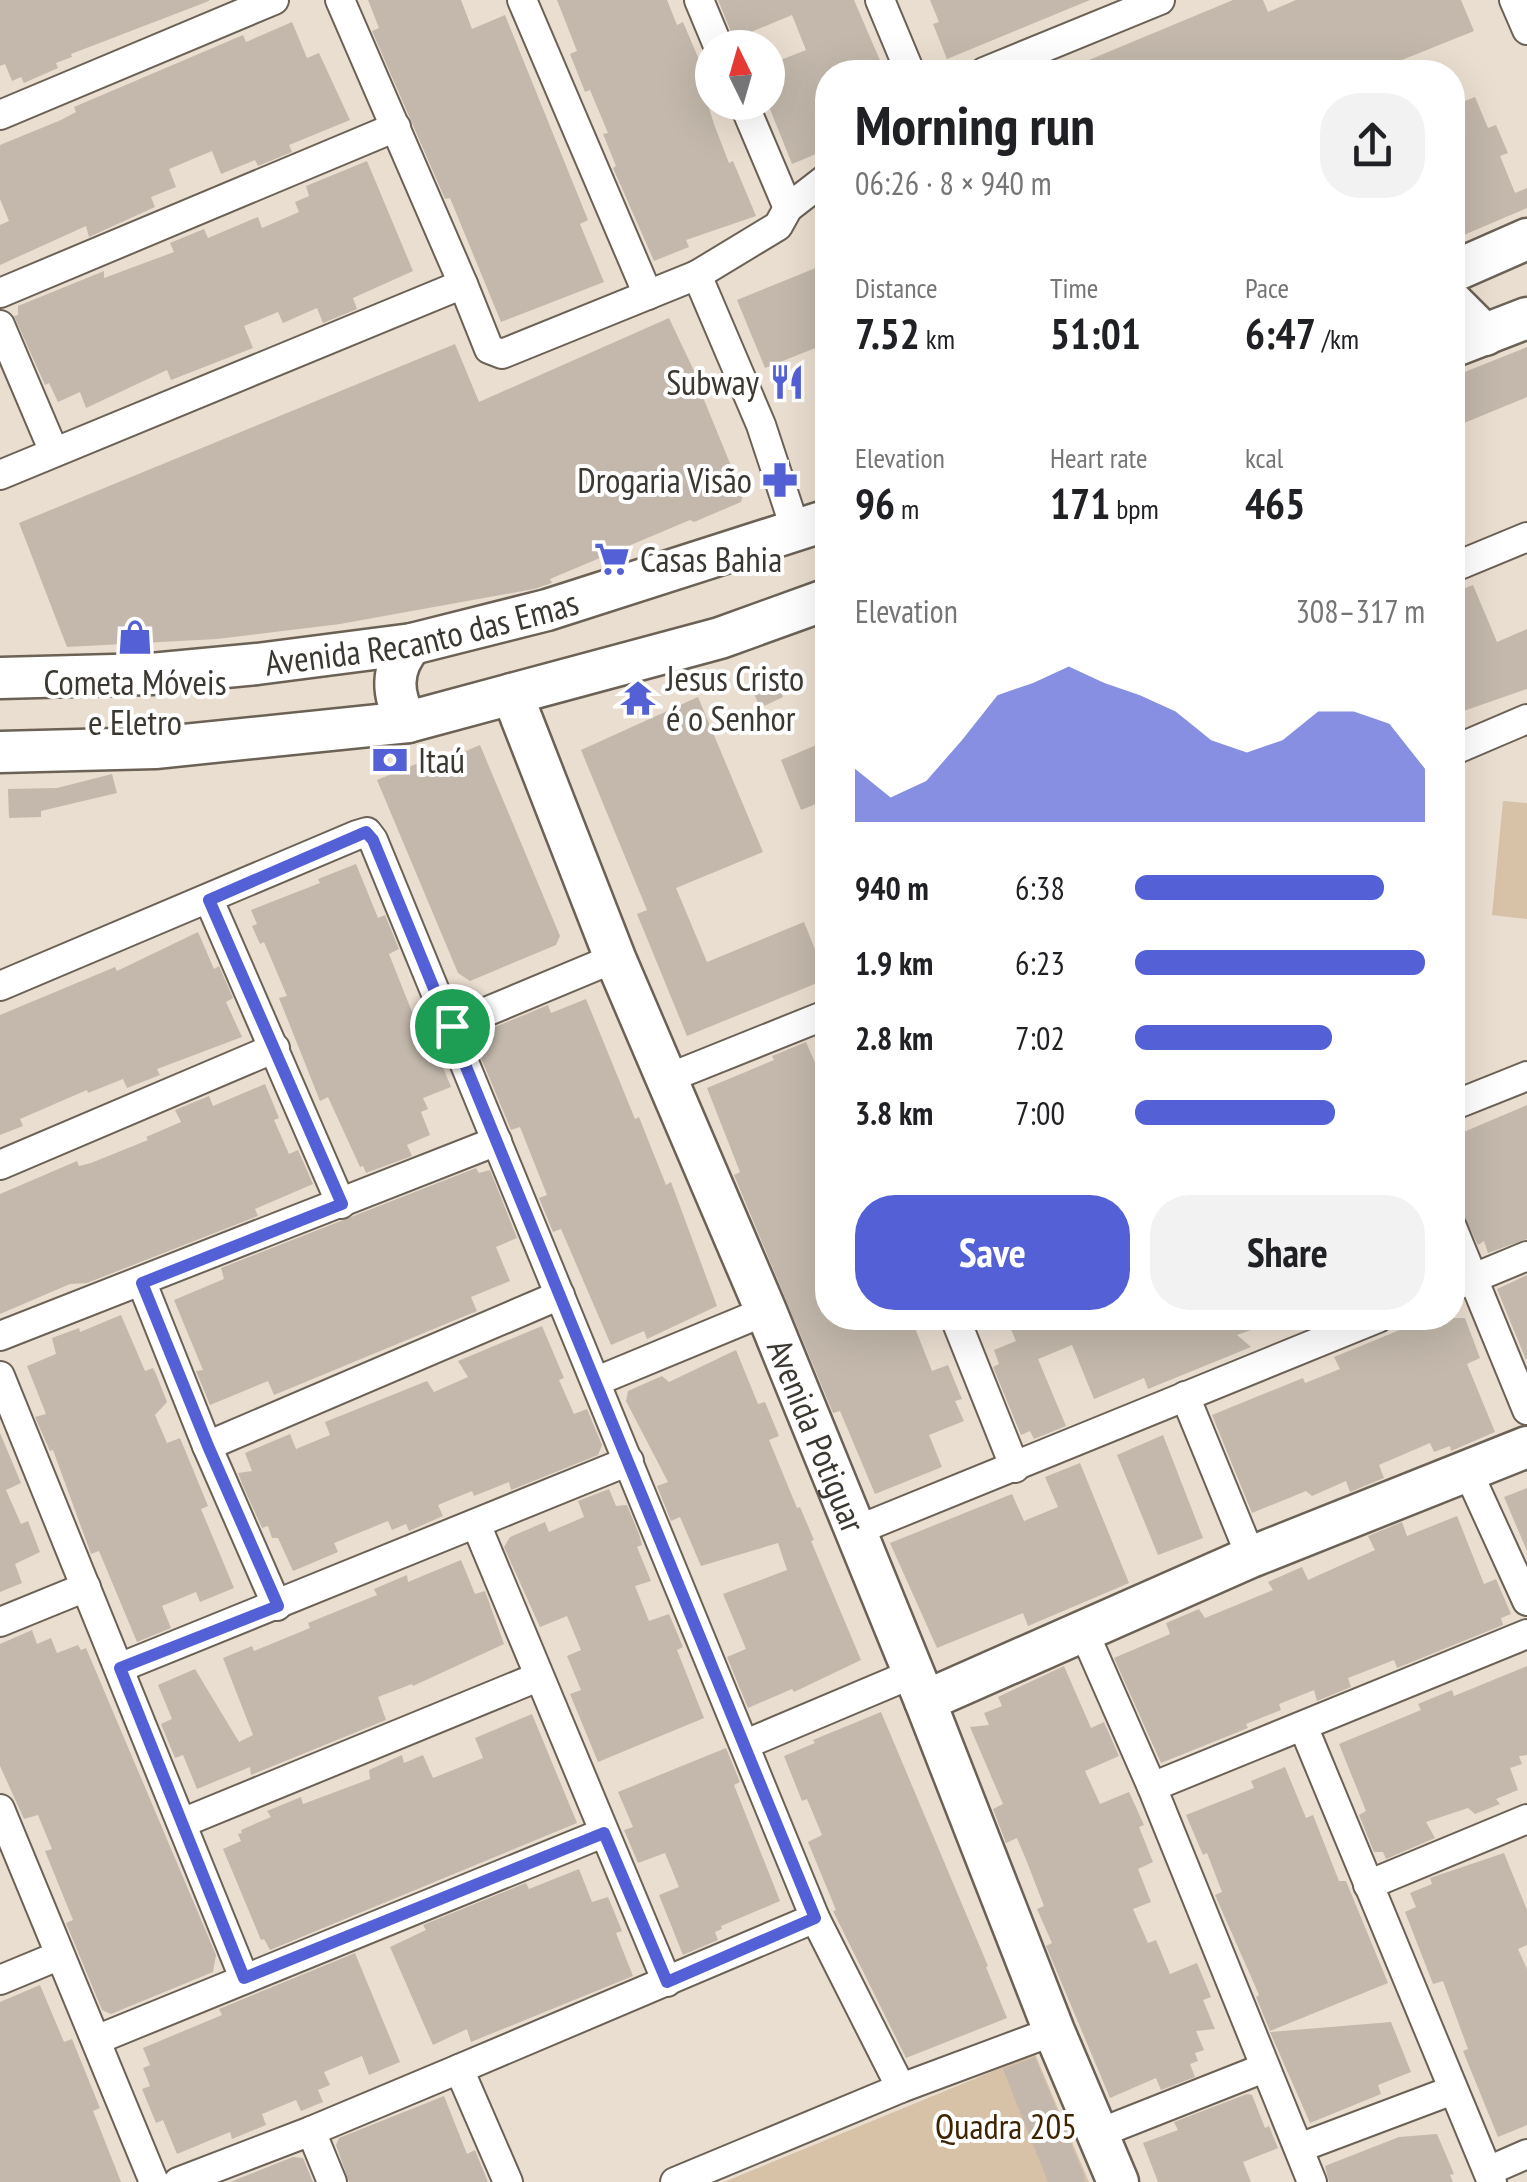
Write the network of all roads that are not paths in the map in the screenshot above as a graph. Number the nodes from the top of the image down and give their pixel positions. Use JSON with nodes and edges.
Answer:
{"nodes":[{"id":1,"x":274,"y":0,"type":"edge"},
{"id":2,"x":340,"y":0,"type":"edge"},
{"id":3,"x":522,"y":0,"type":"edge"},
{"id":4,"x":699,"y":0,"type":"edge"},
{"id":5,"x":880,"y":0,"type":"edge"},
{"id":6,"x":1160,"y":0,"type":"edge"},
{"id":7,"x":1514,"y":0,"type":"edge"},
{"id":8,"x":712,"y":30,"type":"edge"},
{"id":9,"x":1527,"y":30,"type":"edge"},
{"id":10,"x":905,"y":60,"type":"edge"},
{"id":11,"x":1013,"y":60,"type":"edge"},
{"id":12,"x":0,"y":115,"type":"edge"},
{"id":13,"x":751,"y":120,"type":"edge"},
{"id":14,"x":396,"y":128,"type":"junction"},
{"id":15,"x":815,"y":187,"type":"edge"},
{"id":16,"x":788,"y":208,"type":"junction"},
{"id":17,"x":1527,"y":239,"type":"edge"},
{"id":18,"x":1465,"y":273,"type":"edge"},
{"id":19,"x":696,"y":275,"type":"junction"},
{"id":20,"x":463,"y":284,"type":"junction"},
{"id":21,"x":0,"y":293,"type":"edge"},
{"id":22,"x":648,"y":295,"type":"junction"},
{"id":23,"x":1527,"y":318,"type":"edge"},
{"id":24,"x":0,"y":325,"type":"edge"},
{"id":25,"x":1469,"y":341,"type":"edge"},
{"id":26,"x":54,"y":452,"type":"junction"},
{"id":27,"x":0,"y":475,"type":"edge"},
{"id":28,"x":812,"y":526,"type":"edge"},
{"id":29,"x":1527,"y":537,"type":"edge"},
{"id":30,"x":1465,"y":563,"type":"edge"},
{"id":31,"x":815,"y":604,"type":"edge"},
{"id":32,"x":412,"y":644,"type":"junction"},
{"id":33,"x":0,"y":678,"type":"edge"},
{"id":34,"x":512,"y":694,"type":"junction"},
{"id":35,"x":1527,"y":720,"type":"edge"},
{"id":36,"x":408,"y":722,"type":"junction"},
{"id":37,"x":1465,"y":745,"type":"edge"},
{"id":38,"x":0,"y":752,"type":"edge"},
{"id":39,"x":209,"y":900,"type":"junction"},
{"id":40,"x":615,"y":958,"type":"junction"},
{"id":41,"x":0,"y":986,"type":"edge"},
{"id":42,"x":815,"y":1019,"type":"edge"},
{"id":43,"x":452,"y":1026,"type":"junction"},
{"id":44,"x":275,"y":1048,"type":"junction"},
{"id":45,"x":1527,"y":1076,"type":"edge"},
{"id":46,"x":666,"y":1079,"type":"junction"},
{"id":47,"x":1465,"y":1101,"type":"edge"},
{"id":48,"x":497,"y":1141,"type":"junction"},
{"id":49,"x":0,"y":1166,"type":"edge"},
{"id":50,"x":342,"y":1204,"type":"junction"},
{"id":51,"x":1527,"y":1256,"type":"edge"},
{"id":52,"x":1465,"y":1282,"type":"edge"},
{"id":53,"x":142,"y":1283,"type":"junction"},
{"id":54,"x":1465,"y":1287,"type":"edge"},
{"id":55,"x":560,"y":1296,"type":"junction"},
{"id":56,"x":766,"y":1310,"type":"junction"},
{"id":57,"x":960,"y":1330,"type":"edge"},
{"id":58,"x":1348,"y":1330,"type":"edge"},
{"id":59,"x":0,"y":1336,"type":"edge"},
{"id":60,"x":0,"y":1376,"type":"edge"},
{"id":61,"x":598,"y":1381,"type":"junction"},
{"id":62,"x":1185,"y":1396,"type":"junction"},
{"id":63,"x":1527,"y":1410,"type":"edge"},
{"id":64,"x":208,"y":1446,"type":"junction"},
{"id":65,"x":1527,"y":1447,"type":"edge"},
{"id":66,"x":628,"y":1461,"type":"junction"},
{"id":67,"x":1015,"y":1468,"type":"junction"},
{"id":68,"x":1468,"y":1472,"type":"junction"},
{"id":69,"x":476,"y":1524,"type":"junction"},
{"id":70,"x":855,"y":1531,"type":"junction"},
{"id":71,"x":1251,"y":1557,"type":"junction"},
{"id":72,"x":86,"y":1587,"type":"junction"},
{"id":73,"x":1527,"y":1600,"type":"edge"},
{"id":74,"x":278,"y":1606,"type":"junction"},
{"id":75,"x":0,"y":1622,"type":"edge"},
{"id":76,"x":1083,"y":1630,"type":"junction"},
{"id":77,"x":1527,"y":1634,"type":"edge"},
{"id":78,"x":120,"y":1668,"type":"junction"},
{"id":79,"x":538,"y":1678,"type":"junction"},
{"id":80,"x":920,"y":1687,"type":"junction"},
{"id":81,"x":1303,"y":1726,"type":"junction"},
{"id":82,"x":746,"y":1744,"type":"junction"},
{"id":83,"x":1152,"y":1787,"type":"junction"},
{"id":84,"x":0,"y":1810,"type":"edge"},
{"id":85,"x":182,"y":1823,"type":"junction"},
{"id":86,"x":1524,"y":1827,"type":"edge"},
{"id":87,"x":604,"y":1833,"type":"junction"},
{"id":88,"x":1368,"y":1885,"type":"junction"},
{"id":89,"x":815,"y":1918,"type":"junction"},
{"id":90,"x":58,"y":1956,"type":"junction"},
{"id":91,"x":244,"y":1978,"type":"junction"},
{"id":92,"x":0,"y":1980,"type":"edge"},
{"id":93,"x":667,"y":1982,"type":"junction"},
{"id":94,"x":1054,"y":2032,"type":"junction"},
{"id":95,"x":96,"y":2040,"type":"junction"},
{"id":96,"x":1264,"y":2068,"type":"junction"},
{"id":97,"x":459,"y":2069,"type":"junction"},
{"id":98,"x":901,"y":2088,"type":"junction"},
{"id":99,"x":1454,"y":2090,"type":"junction"},
{"id":100,"x":311,"y":2131,"type":"junction"},
{"id":101,"x":1098,"y":2134,"type":"junction"},
{"id":102,"x":1298,"y":2148,"type":"junction"},
{"id":103,"x":1527,"y":2154,"type":"edge"},
{"id":104,"x":1490,"y":2177,"type":"edge"},
{"id":105,"x":154,"y":2182,"type":"edge"},
{"id":106,"x":178,"y":2182,"type":"edge"},
{"id":107,"x":332,"y":2182,"type":"edge"},
{"id":108,"x":508,"y":2182,"type":"edge"},
{"id":109,"x":675,"y":2182,"type":"edge"},
{"id":110,"x":1118,"y":2182,"type":"edge"},
{"id":111,"x":1312,"y":2182,"type":"edge"}],
"edges":[{"from":1,"to":12,"type":"street"},
{"from":2,"to":14,"type":"street"},
{"from":3,"to":22,"type":"street"},
{"from":4,"to":8,"type":"street"},
{"from":5,"to":10,"type":"street"},
{"from":6,"to":11,"type":"street"},
{"from":7,"to":9,"type":"street"},
{"from":13,"to":16,"type":"street"},
{"from":14,"to":20,"type":"street"},
{"from":14,"to":21,"type":"street"},
{"from":15,"to":16,"type":"street"},
{"from":16,"to":19,"type":"street"},
{"from":17,"to":18,"type":"street"},
{"from":19,"to":22,"type":"street"},
{"from":19,"to":28,"type":"street"},
{"from":20,"to":22,"type":"street"},
{"from":20,"to":26,"type":"street"},
{"from":23,"to":25,"type":"street"},
{"from":24,"to":26,"type":"street"},
{"from":26,"to":27,"type":"street"},
{"from":28,"to":32,"type":"street","name":"Avenida Recanto das Emas"},
{"from":29,"to":30,"type":"street"},
{"from":31,"to":34,"type":"street","name":"Avenida Recanto das Emas"},
{"from":32,"to":33,"type":"street","name":"Avenida Recanto das Emas"},
{"from":32,"to":36,"type":"street"},
{"from":34,"to":36,"type":"street","name":"Avenida Recanto das Emas"},
{"from":34,"to":40,"type":"street","name":"Avenida Potiguar"},
{"from":35,"to":37,"type":"street"},
{"from":36,"to":38,"type":"street","name":"Avenida Recanto das Emas"},
{"from":39,"to":41,"type":"street"},
{"from":39,"to":43,"type":"street"},
{"from":39,"to":44,"type":"street"},
{"from":40,"to":43,"type":"street"},
{"from":40,"to":46,"type":"street","name":"Avenida Potiguar"},
{"from":42,"to":46,"type":"street"},
{"from":43,"to":48,"type":"street"},
{"from":44,"to":49,"type":"street"},
{"from":44,"to":50,"type":"street"},
{"from":45,"to":47,"type":"street"},
{"from":46,"to":56,"type":"street","name":"Avenida Potiguar"},
{"from":48,"to":50,"type":"street"},
{"from":48,"to":55,"type":"street"},
{"from":50,"to":53,"type":"street"},
{"from":51,"to":52,"type":"street"},
{"from":53,"to":59,"type":"street"},
{"from":53,"to":64,"type":"street"},
{"from":54,"to":63,"type":"street"},
{"from":55,"to":61,"type":"street"},
{"from":55,"to":64,"type":"street"},
{"from":56,"to":61,"type":"street"},
{"from":56,"to":70,"type":"street","name":"Avenida Potiguar"},
{"from":57,"to":67,"type":"street"},
{"from":58,"to":62,"type":"street"},
{"from":60,"to":72,"type":"street"},
{"from":61,"to":66,"type":"street"},
{"from":62,"to":67,"type":"street"},
{"from":62,"to":71,"type":"street"},
{"from":64,"to":74,"type":"street"},
{"from":65,"to":68,"type":"street"},
{"from":66,"to":69,"type":"street"},
{"from":66,"to":82,"type":"street"},
{"from":67,"to":70,"type":"street"},
{"from":68,"to":71,"type":"street"},
{"from":68,"to":73,"type":"street"},
{"from":69,"to":74,"type":"street"},
{"from":69,"to":79,"type":"street"},
{"from":70,"to":80,"type":"street","name":"Avenida Potiguar"},
{"from":71,"to":76,"type":"street"},
{"from":72,"to":75,"type":"street"},
{"from":72,"to":78,"type":"street"},
{"from":74,"to":78,"type":"street"},
{"from":76,"to":80,"type":"street"},
{"from":76,"to":83,"type":"street"},
{"from":77,"to":81,"type":"street"},
{"from":78,"to":85,"type":"street"},
{"from":79,"to":85,"type":"street"},
{"from":79,"to":87,"type":"street"},
{"from":80,"to":82,"type":"street"},
{"from":80,"to":94,"type":"street","name":"Avenida Potiguar"},
{"from":81,"to":83,"type":"street"},
{"from":81,"to":88,"type":"street"},
{"from":82,"to":89,"type":"street"},
{"from":83,"to":96,"type":"street"},
{"from":84,"to":90,"type":"street"},
{"from":85,"to":91,"type":"street"},
{"from":86,"to":88,"type":"street"},
{"from":87,"to":91,"type":"street"},
{"from":87,"to":93,"type":"street"},
{"from":88,"to":99,"type":"street"},
{"from":89,"to":93,"type":"street"},
{"from":89,"to":98,"type":"street"},
{"from":90,"to":92,"type":"street"},
{"from":90,"to":95,"type":"street"},
{"from":91,"to":95,"type":"street"},
{"from":93,"to":97,"type":"street"},
{"from":94,"to":98,"type":"street"},
{"from":94,"to":101,"type":"street","name":"Avenida Potiguar"},
{"from":95,"to":105,"type":"street"},
{"from":96,"to":101,"type":"street"},
{"from":96,"to":102,"type":"street"},
{"from":97,"to":100,"type":"street"},
{"from":97,"to":108,"type":"street"},
{"from":98,"to":109,"type":"street"},
{"from":99,"to":102,"type":"street"},
{"from":99,"to":104,"type":"street"},
{"from":100,"to":106,"type":"street"},
{"from":100,"to":107,"type":"street"},
{"from":101,"to":110,"type":"street","name":"Avenida Potiguar"},
{"from":102,"to":111,"type":"street"},
{"from":103,"to":104,"type":"street"}]}
